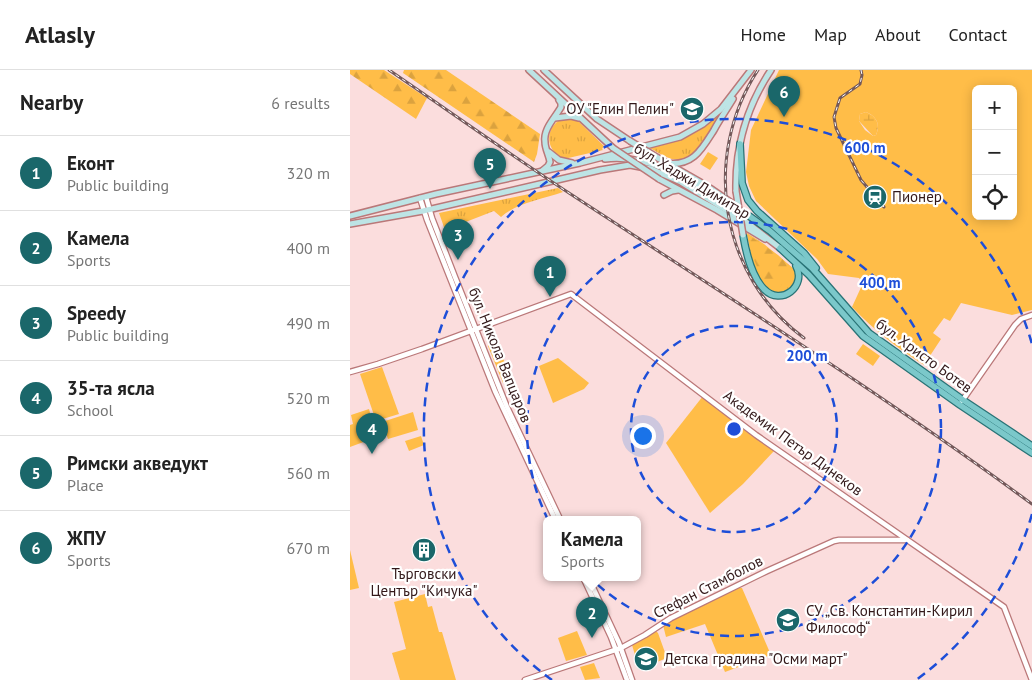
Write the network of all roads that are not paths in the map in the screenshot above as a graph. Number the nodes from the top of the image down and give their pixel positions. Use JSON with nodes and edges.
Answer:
{"nodes":[{"id":1,"x":529,"y":70,"type":"edge"},
{"id":2,"x":544,"y":70,"type":"edge"},
{"id":3,"x":771,"y":70,"type":"edge"},
{"id":4,"x":750,"y":72,"type":"edge"},
{"id":5,"x":554,"y":93,"type":"junction"},
{"id":6,"x":555,"y":118,"type":"junction"},
{"id":7,"x":584,"y":121,"type":"junction"},
{"id":8,"x":740,"y":144,"type":"junction"},
{"id":9,"x":546,"y":148,"type":"junction"},
{"id":10,"x":587,"y":161,"type":"junction"},
{"id":11,"x":580,"y":163,"type":"junction"},
{"id":12,"x":666,"y":163,"type":"junction"},
{"id":13,"x":540,"y":172,"type":"junction"},
{"id":14,"x":660,"y":179,"type":"junction"},
{"id":15,"x":682,"y":191,"type":"junction"},
{"id":16,"x":423,"y":198,"type":"junction"},
{"id":17,"x":430,"y":209,"type":"junction"},
{"id":18,"x":423,"y":211,"type":"junction"},
{"id":19,"x":745,"y":214,"type":"junction"},
{"id":20,"x":350,"y":216,"type":"edge"},
{"id":21,"x":350,"y":224,"type":"edge"},
{"id":22,"x":743,"y":235,"type":"joint"},
{"id":23,"x":780,"y":248,"type":"junction"},
{"id":24,"x":788,"y":256,"type":"junction"},
{"id":25,"x":826,"y":282,"type":"junction"},
{"id":26,"x":1032,"y":315,"type":"edge"},
{"id":27,"x":472,"y":330,"type":"junction"},
{"id":28,"x":350,"y":372,"type":"edge"},
{"id":29,"x":961,"y":402,"type":"junction"},
{"id":30,"x":1032,"y":446,"type":"edge"},
{"id":31,"x":1032,"y":453,"type":"edge"},
{"id":32,"x":554,"y":516,"type":"edge"},
{"id":33,"x":559,"y":516,"type":"edge"},
{"id":34,"x":908,"y":540,"type":"junction"},
{"id":35,"x":585,"y":581,"type":"edge"},
{"id":36,"x":590,"y":581,"type":"edge"},
{"id":37,"x":619,"y":649,"type":"junction"},
{"id":38,"x":525,"y":680,"type":"edge"},
{"id":39,"x":627,"y":680,"type":"edge"},
{"id":40,"x":632,"y":680,"type":"edge"},
{"id":41,"x":1032,"y":680,"type":"edge"}],
"edges":[{"from":1,"to":5,"type":"main road","name":"бул. Хаджи Димитър"},
{"from":2,"to":12,"type":"main road","name":"бул. Хаджи Димитър","bridge":true},
{"from":3,"to":8,"type":"main road"},
{"from":4,"to":10,"type":"main road"},
{"from":4,"to":12,"type":"main road"},
{"from":5,"to":6,"type":"main road"},
{"from":5,"to":7,"type":"main road","name":"бул. Хаджи Димитър"},
{"from":6,"to":7,"type":"main road"},
{"from":6,"to":9,"type":"main road"},
{"from":7,"to":14,"type":"main road","name":"бул. Хаджи Димитър","bridge":true},
{"from":8,"to":22,"type":"main road","bridge":true},
{"from":8,"to":25,"type":"main road"},
{"from":9,"to":11,"type":"main road"},
{"from":9,"to":13,"type":"main road"},
{"from":10,"to":11,"type":"main road"},
{"from":10,"to":19,"type":"main road"},
{"from":11,"to":13,"type":"main road"},
{"from":12,"to":19,"type":"main road","name":"бул. Хаджи Димитър"},
{"from":13,"to":16,"type":"main road"},
{"from":14,"to":15,"type":"main road","name":"бул. Хаджи Димитър"},
{"from":14,"to":15,"type":"main road"},
{"from":15,"to":23,"type":"main road","name":"бул. Хаджи Димитър"},
{"from":16,"to":17,"type":"street","name":"бул. Никола Вапцаров"},
{"from":16,"to":18,"type":"street","name":"бул. Никола Вапцаров"},
{"from":16,"to":20,"type":"main road"},
{"from":17,"to":18,"type":"main road"},
{"from":17,"to":23,"type":"main road"},
{"from":17,"to":27,"type":"street","name":"бул. Никола Вапцаров"},
{"from":18,"to":21,"type":"main road"},
{"from":18,"to":27,"type":"street","name":"бул. Никола Вапцаров"},
{"from":19,"to":25,"type":"main road","name":"бул. Христо Ботев"},
{"from":22,"to":24,"type":"main road"},
{"from":23,"to":24,"type":"main road","name":"бул. Христо Ботев"},
{"from":24,"to":29,"type":"main road","name":"бул. Христо Ботев"},
{"from":25,"to":29,"type":"main road","name":"бул. Христо Ботев"},
{"from":26,"to":29,"type":"street"},
{"from":27,"to":28,"type":"street"},
{"from":27,"to":32,"type":"street","name":"бул. Никола Вапцаров"},
{"from":27,"to":33,"type":"street","name":"бул. Никола Вапцаров"},
{"from":27,"to":34,"type":"street","name":"Академик Петър Динеков"},
{"from":29,"to":30,"type":"main road","name":"бул. Христо Ботев"},
{"from":29,"to":31,"type":"main road","name":"бул. Христо Ботев"},
{"from":34,"to":37,"type":"street","name":"Стефан Стамболов"},
{"from":34,"to":41,"type":"street","name":"Академик Петър Динеков"},
{"from":35,"to":37,"type":"street"},
{"from":36,"to":37,"type":"street"},
{"from":37,"to":38,"type":"street","name":"Стефан Стамболов"},
{"from":37,"to":39,"type":"street"},
{"from":37,"to":40,"type":"street"}]}
